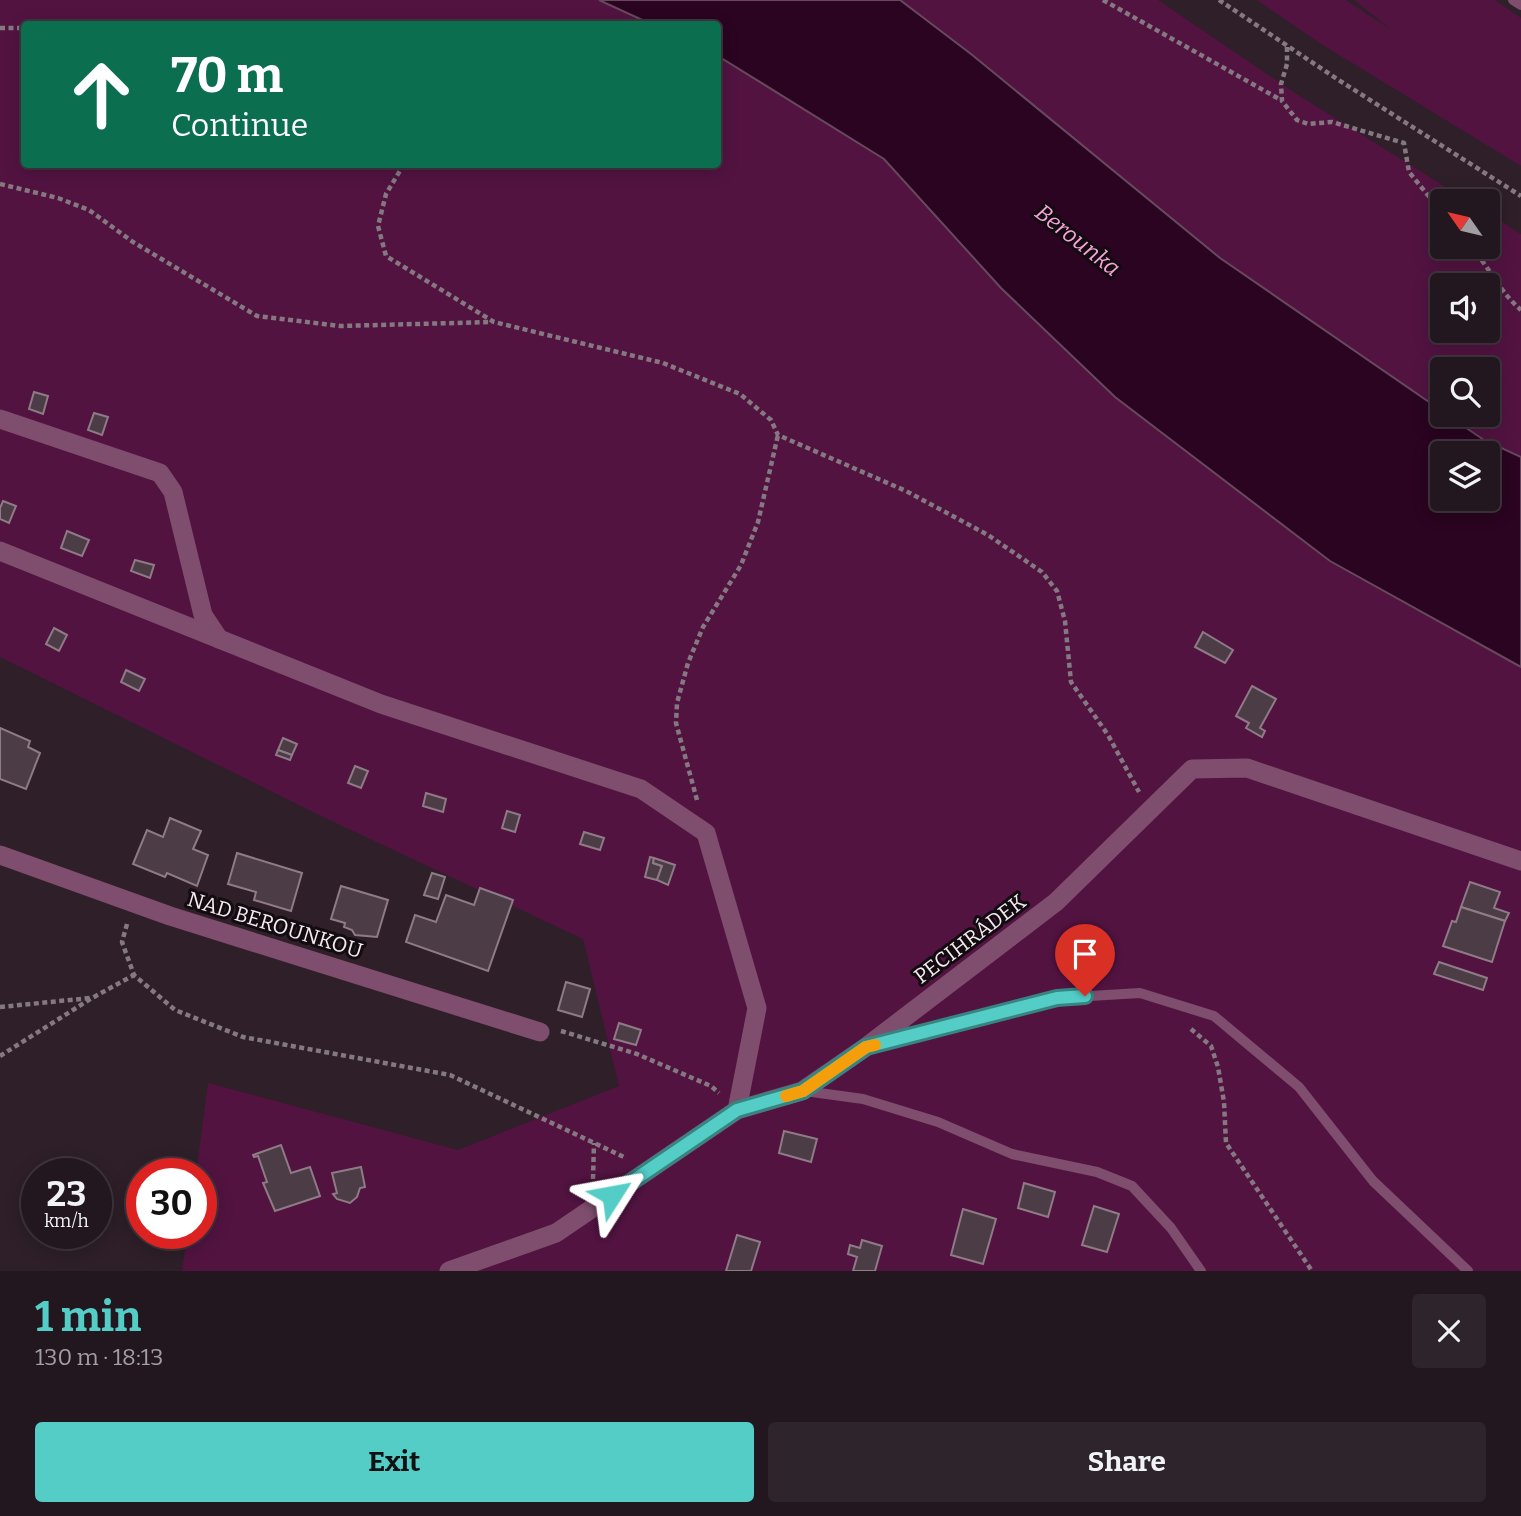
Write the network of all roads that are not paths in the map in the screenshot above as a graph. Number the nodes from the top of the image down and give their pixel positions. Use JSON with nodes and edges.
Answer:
{"nodes":[{"id":1,"x":1513,"y":0,"type":"edge"},
{"id":2,"x":1521,"y":5,"type":"edge"},
{"id":3,"x":0,"y":419,"type":"edge"},
{"id":4,"x":0,"y":551,"type":"edge"},
{"id":5,"x":219,"y":639,"type":"junction"},
{"id":6,"x":0,"y":855,"type":"edge"},
{"id":7,"x":1521,"y":861,"type":"edge"},
{"id":8,"x":540,"y":1032,"type":"road end"},
{"id":9,"x":866,"y":1047,"type":"junction"},
{"id":10,"x":803,"y":1091,"type":"junction"},
{"id":11,"x":737,"y":1110,"type":"junction"},
{"id":12,"x":449,"y":1271,"type":"edge"},
{"id":13,"x":1201,"y":1271,"type":"edge"},
{"id":14,"x":1468,"y":1271,"type":"edge"}],
"edges":[{"from":1,"to":2,"type":"lane"},
{"from":3,"to":5,"type":"street"},
{"from":4,"to":5,"type":"street"},
{"from":5,"to":11,"type":"street"},
{"from":6,"to":8,"type":"street","name":"NAD BEROUNKOU"},
{"from":7,"to":9,"type":"street","name":"PECIHRÁDEK"},
{"from":9,"to":10,"type":"street","name":"PECIHRÁDEK"},
{"from":9,"to":14,"type":"lane"},
{"from":10,"to":11,"type":"street","name":"PECIHRÁDEK"},
{"from":10,"to":13,"type":"lane"},
{"from":11,"to":12,"type":"street","name":"PECIHRÁDEK"}]}
